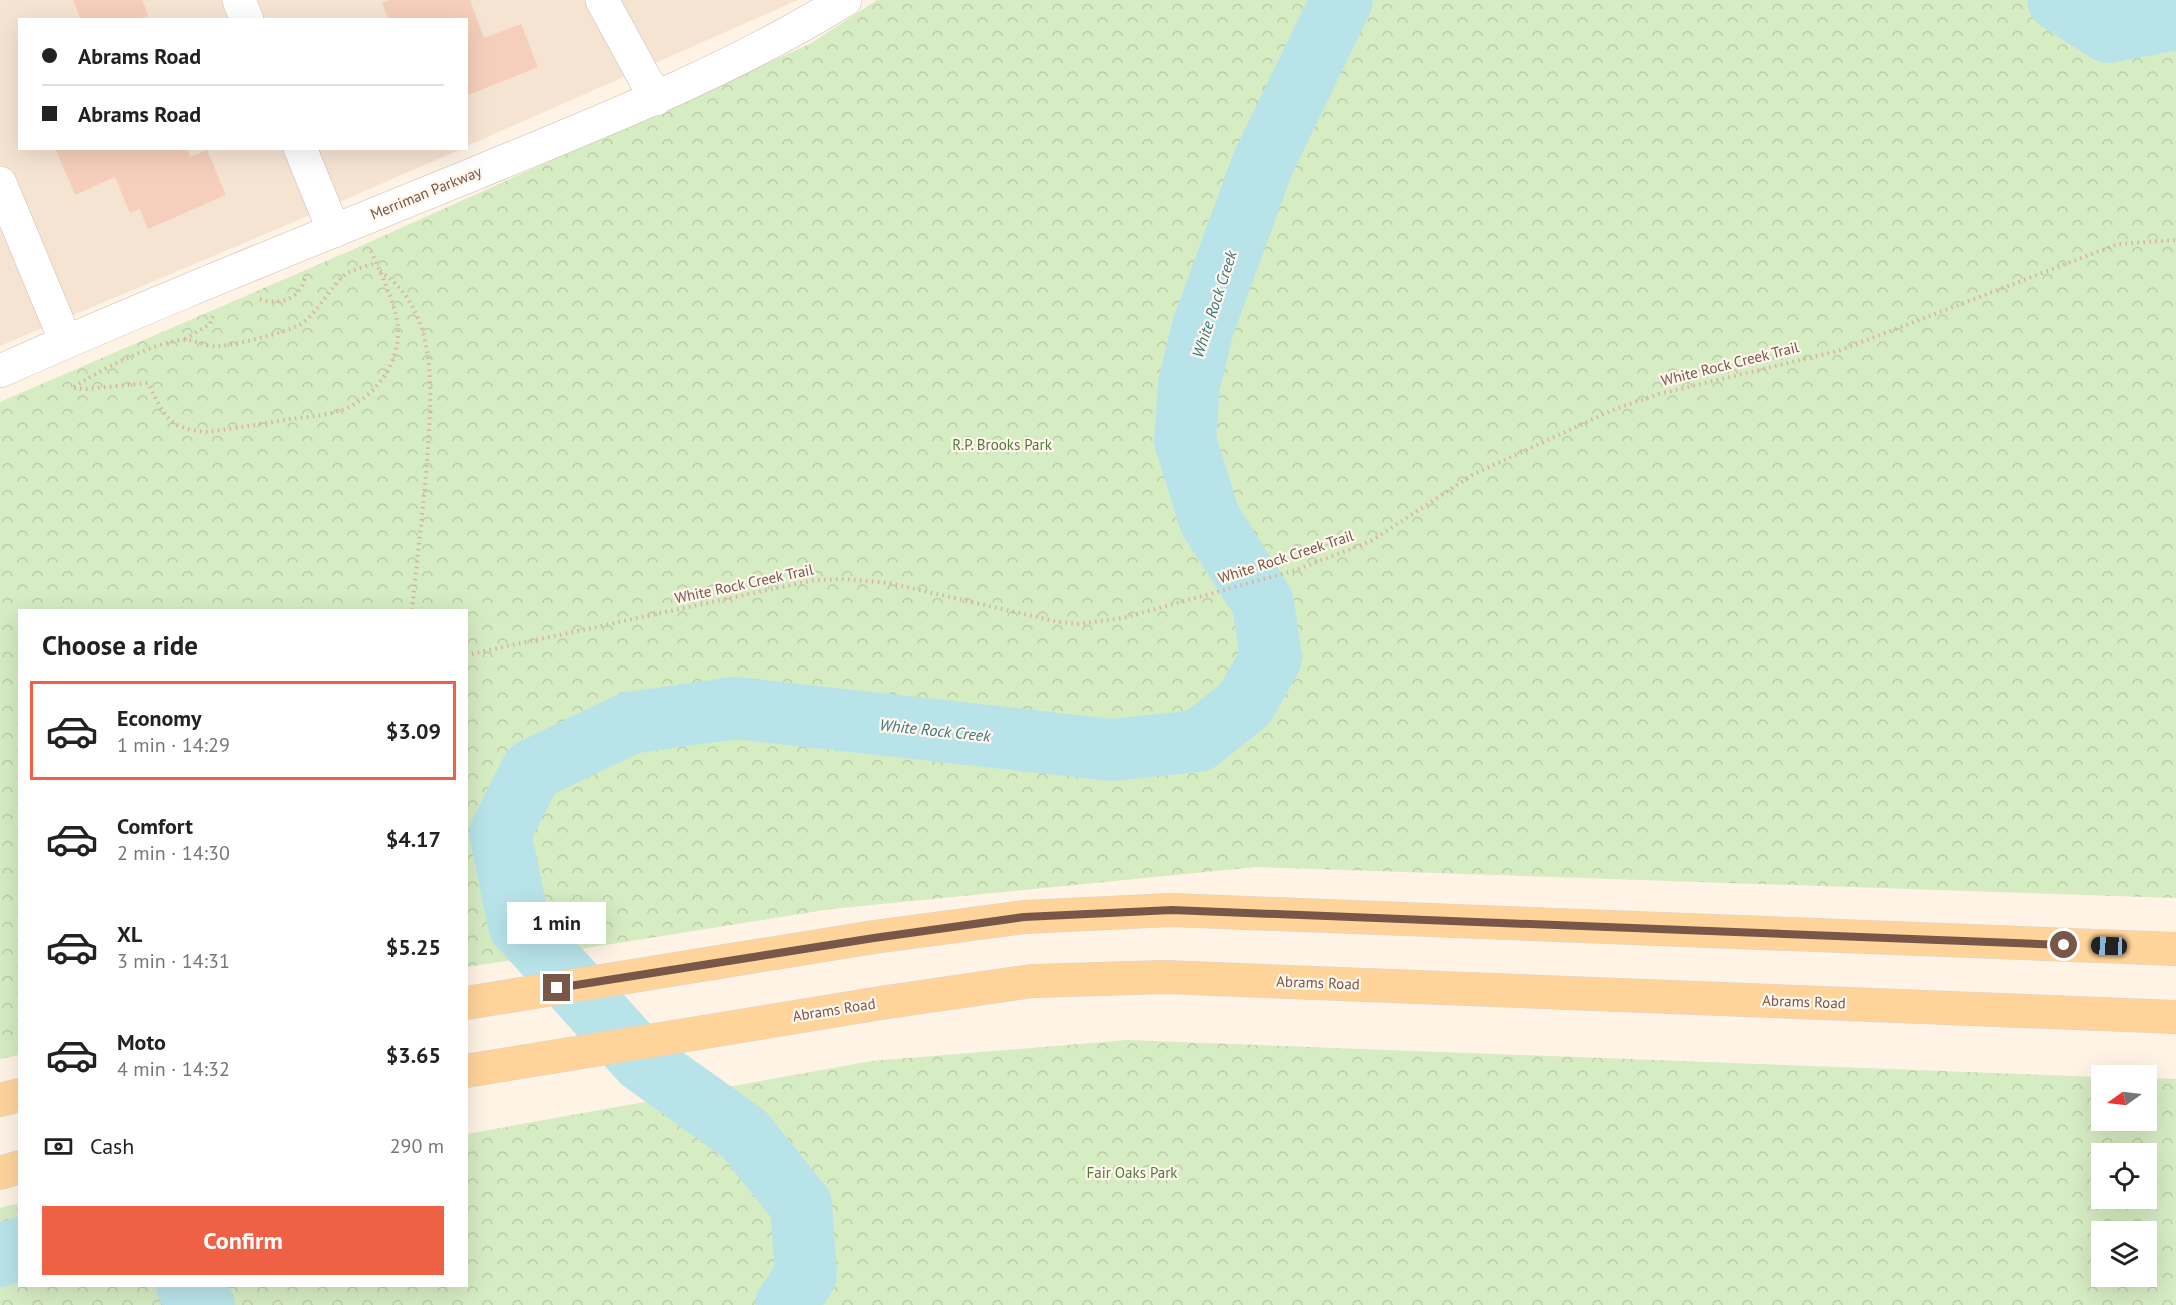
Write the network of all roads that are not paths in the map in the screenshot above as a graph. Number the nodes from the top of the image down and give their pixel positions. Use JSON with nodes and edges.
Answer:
{"nodes":[{"id":1,"x":239,"y":0,"type":"edge"},
{"id":2,"x":602,"y":0,"type":"edge"},
{"id":3,"x":845,"y":0,"type":"edge"},
{"id":4,"x":246,"y":18,"type":"edge"},
{"id":5,"x":656,"y":99,"type":"junction"},
{"id":6,"x":301,"y":150,"type":"edge"},
{"id":7,"x":0,"y":183,"type":"edge"},
{"id":8,"x":334,"y":231,"type":"junction"},
{"id":9,"x":66,"y":342,"type":"junction"},
{"id":10,"x":0,"y":371,"type":"edge"},
{"id":11,"x":2176,"y":949,"type":"edge"},
{"id":12,"x":468,"y":1003,"type":"edge"},
{"id":13,"x":2176,"y":1017,"type":"edge"},
{"id":14,"x":468,"y":1071,"type":"edge"},
{"id":15,"x":18,"y":1096,"type":"edge"},
{"id":16,"x":0,"y":1100,"type":"edge"},
{"id":17,"x":18,"y":1168,"type":"edge"},
{"id":18,"x":0,"y":1173,"type":"edge"}],
"edges":[{"from":1,"to":4,"type":"street"},
{"from":2,"to":5,"type":"street"},
{"from":3,"to":5,"type":"street","name":"Merriman Parkway"},
{"from":5,"to":8,"type":"street","name":"Merriman Parkway"},
{"from":6,"to":8,"type":"street"},
{"from":7,"to":9,"type":"street"},
{"from":8,"to":9,"type":"street","name":"Merriman Parkway"},
{"from":9,"to":10,"type":"street","name":"Merriman Parkway"},
{"from":11,"to":12,"type":"main road"},
{"from":13,"to":14,"type":"main road","name":"Abrams Road"},
{"from":15,"to":16,"type":"main road"},
{"from":17,"to":18,"type":"main road"}]}
